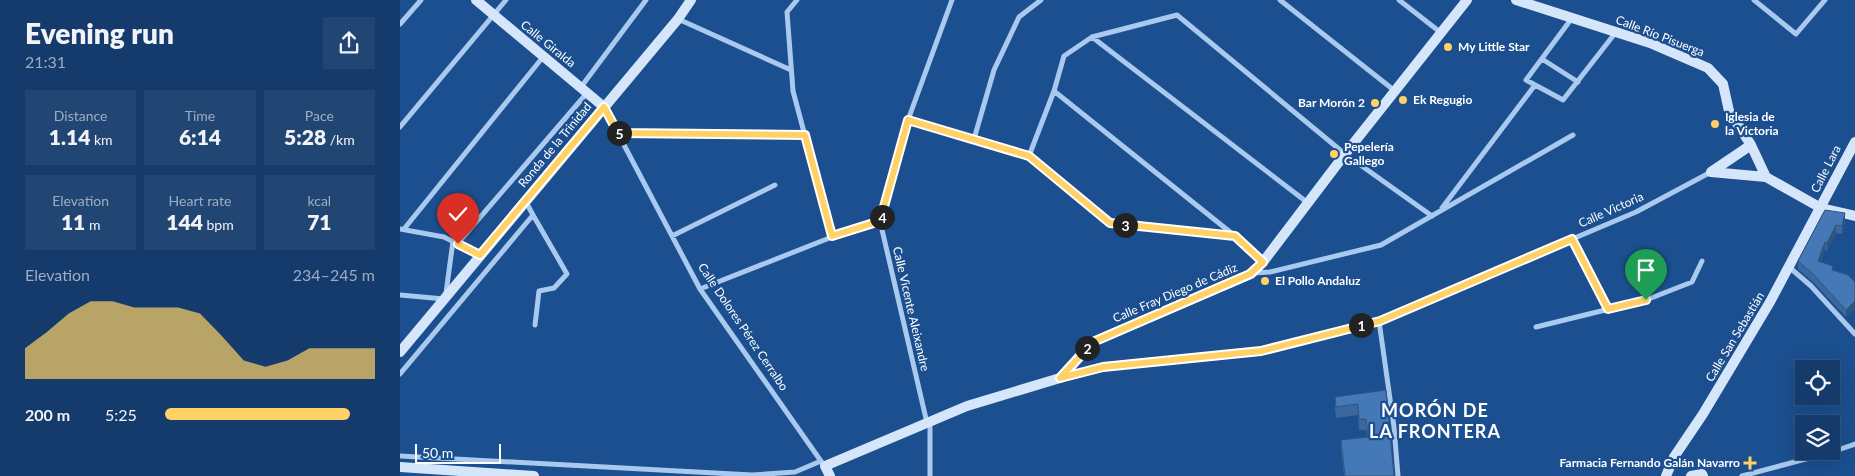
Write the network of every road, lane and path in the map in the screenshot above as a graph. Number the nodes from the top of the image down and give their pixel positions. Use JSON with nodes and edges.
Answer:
{"nodes":[{"id":1,"x":421,"y":0,"type":"edge"},
{"id":2,"x":476,"y":0,"type":"edge"},
{"id":3,"x":506,"y":0,"type":"edge"},
{"id":4,"x":646,"y":0,"type":"edge"},
{"id":5,"x":691,"y":0,"type":"edge"},
{"id":6,"x":797,"y":0,"type":"edge"},
{"id":7,"x":952,"y":0,"type":"edge"},
{"id":8,"x":1041,"y":0,"type":"edge"},
{"id":9,"x":1280,"y":0,"type":"edge"},
{"id":10,"x":1400,"y":0,"type":"edge"},
{"id":11,"x":1467,"y":0,"type":"edge"},
{"id":12,"x":1516,"y":0,"type":"edge"},
{"id":13,"x":1754,"y":0,"type":"edge"},
{"id":14,"x":1825,"y":0,"type":"edge"},
{"id":15,"x":493,"y":15,"type":"junction"},
{"id":16,"x":1572,"y":18,"type":"junction"},
{"id":17,"x":678,"y":19,"type":"junction"},
{"id":18,"x":400,"y":24,"type":"edge"},
{"id":19,"x":1440,"y":32,"type":"junction"},
{"id":20,"x":1617,"y":32,"type":"junction"},
{"id":21,"x":1092,"y":37,"type":"junction"},
{"id":22,"x":544,"y":57,"type":"junction"},
{"id":23,"x":1542,"y":59,"type":"junction"},
{"id":24,"x":791,"y":70,"type":"junction"},
{"id":25,"x":1578,"y":82,"type":"junction"},
{"id":26,"x":1535,"y":85,"type":"junction"},
{"id":27,"x":584,"y":89,"type":"junction"},
{"id":28,"x":1054,"y":91,"type":"junction"},
{"id":29,"x":1394,"y":92,"type":"junction"},
{"id":30,"x":604,"y":107,"type":"junction"},
{"id":31,"x":908,"y":120,"type":"junction"},
{"id":32,"x":400,"y":127,"type":"edge"},
{"id":33,"x":618,"y":133,"type":"junction"},
{"id":34,"x":805,"y":135,"type":"junction"},
{"id":35,"x":1572,"y":136,"type":"dead end"},
{"id":36,"x":974,"y":139,"type":"junction"},
{"id":37,"x":1855,"y":142,"type":"edge"},
{"id":38,"x":1751,"y":145,"type":"junction"},
{"id":39,"x":1346,"y":154,"type":"junction"},
{"id":40,"x":1029,"y":156,"type":"junction"},
{"id":41,"x":1710,"y":172,"type":"junction"},
{"id":42,"x":1766,"y":177,"type":"junction"},
{"id":43,"x":775,"y":185,"type":"dead end"},
{"id":44,"x":525,"y":200,"type":"junction"},
{"id":45,"x":1308,"y":202,"type":"junction"},
{"id":46,"x":1820,"y":208,"type":"junction"},
{"id":47,"x":1440,"y":211,"type":"junction"},
{"id":48,"x":533,"y":215,"type":"junction"},
{"id":49,"x":1432,"y":216,"type":"junction"},
{"id":50,"x":1855,"y":216,"type":"edge"},
{"id":51,"x":880,"y":221,"type":"junction"},
{"id":52,"x":402,"y":229,"type":"edge"},
{"id":53,"x":672,"y":236,"type":"junction"},
{"id":54,"x":832,"y":236,"type":"junction"},
{"id":55,"x":1235,"y":236,"type":"junction"},
{"id":56,"x":1572,"y":239,"type":"junction"},
{"id":57,"x":455,"y":242,"type":"junction"},
{"id":58,"x":480,"y":255,"type":"junction"},
{"id":59,"x":1702,"y":260,"type":"dead end"},
{"id":60,"x":1263,"y":262,"type":"junction"},
{"id":61,"x":1789,"y":267,"type":"junction"},
{"id":62,"x":1250,"y":274,"type":"junction"},
{"id":63,"x":700,"y":289,"type":"junction"},
{"id":64,"x":400,"y":295,"type":"edge"},
{"id":65,"x":445,"y":298,"type":"junction"},
{"id":66,"x":1608,"y":309,"type":"junction"},
{"id":67,"x":1380,"y":321,"type":"junction"},
{"id":68,"x":535,"y":326,"type":"dead end"},
{"id":69,"x":1536,"y":327,"type":"dead end"},
{"id":70,"x":1855,"y":334,"type":"edge"},
{"id":71,"x":400,"y":352,"type":"edge"},
{"id":72,"x":400,"y":374,"type":"edge"},
{"id":73,"x":1060,"y":378,"type":"junction"},
{"id":74,"x":929,"y":422,"type":"junction"},
{"id":75,"x":1855,"y":444,"type":"edge"},
{"id":76,"x":400,"y":456,"type":"edge"},
{"id":77,"x":823,"y":464,"type":"junction"},
{"id":78,"x":400,"y":467,"type":"edge"},
{"id":79,"x":534,"y":476,"type":"edge"},
{"id":80,"x":830,"y":476,"type":"edge"},
{"id":81,"x":930,"y":476,"type":"edge"},
{"id":82,"x":1398,"y":476,"type":"edge"},
{"id":83,"x":1666,"y":476,"type":"edge"},
{"id":84,"x":1690,"y":476,"type":"edge"},
{"id":85,"x":1704,"y":476,"type":"edge"},
{"id":86,"x":1742,"y":476,"type":"edge"}],
"edges":[{"from":1,"to":18,"type":"street"},
{"from":2,"to":15,"type":"street","name":"Calle Giralda"},
{"from":3,"to":15,"type":"street"},
{"from":4,"to":27,"type":"street","name":"Ronda de la Trinidad"},
{"from":5,"to":17,"type":"street","name":"Ronda de la Trinidad"},
{"from":6,"to":24,"type":"street"},
{"from":7,"to":31,"type":"street","name":"Calle Vicente Aleixandre"},
{"from":8,"to":36,"type":"street"},
{"from":9,"to":29,"type":"street"},
{"from":10,"to":19,"type":"street"},
{"from":11,"to":19,"type":"street","name":"Calle Fray Diego de Cádiz"},
{"from":12,"to":16,"type":"street","name":"Calle Río Pisuerga"},
{"from":13,"to":14,"type":"street"},
{"from":15,"to":22,"type":"street","name":"Calle Giralda"},
{"from":15,"to":32,"type":"street"},
{"from":16,"to":20,"type":"street","name":"Calle Río Pisuerga"},
{"from":16,"to":23,"type":"street"},
{"from":17,"to":24,"type":"street"},
{"from":17,"to":30,"type":"street","name":"Ronda de la Trinidad"},
{"from":19,"to":29,"type":"street","name":"Calle Fray Diego de Cádiz"},
{"from":20,"to":25,"type":"street"},
{"from":20,"to":38,"type":"street","name":"Calle Río Pisuerga"},
{"from":21,"to":28,"type":"street"},
{"from":21,"to":39,"type":"street"},
{"from":21,"to":45,"type":"street"},
{"from":22,"to":27,"type":"street","name":"Calle Giralda"},
{"from":22,"to":52,"type":"street"},
{"from":23,"to":25,"type":"street"},
{"from":23,"to":26,"type":"street"},
{"from":24,"to":34,"type":"street"},
{"from":25,"to":26,"type":"street"},
{"from":26,"to":47,"type":"street"},
{"from":27,"to":30,"type":"street","name":"Calle Giralda"},
{"from":27,"to":57,"type":"street","name":"Ronda de la Trinidad"},
{"from":28,"to":40,"type":"street"},
{"from":28,"to":55,"type":"street"},
{"from":29,"to":39,"type":"street","name":"Calle Fray Diego de Cádiz"},
{"from":30,"to":33,"type":"street","name":"Calle Dolores Pérez Cerralbo"},
{"from":30,"to":44,"type":"street","name":"Ronda de la Trinidad"},
{"from":31,"to":36,"type":"street"},
{"from":31,"to":51,"type":"street","name":"Calle Vicente Aleixandre"},
{"from":33,"to":34,"type":"street"},
{"from":33,"to":53,"type":"street","name":"Calle Dolores Pérez Cerralbo"},
{"from":34,"to":54,"type":"street"},
{"from":35,"to":47,"type":"street"},
{"from":36,"to":40,"type":"street"},
{"from":37,"to":46,"type":"street","name":"Calle Lara"},
{"from":38,"to":41,"type":"street"},
{"from":38,"to":42,"type":"street","name":"Calle Río Pisuerga"},
{"from":39,"to":45,"type":"street","name":"Calle Fray Diego de Cádiz"},
{"from":39,"to":49,"type":"street"},
{"from":40,"to":55,"type":"street"},
{"from":41,"to":42,"type":"street"},
{"from":41,"to":56,"type":"street","name":"Calle Victoria"},
{"from":42,"to":46,"type":"street"},
{"from":43,"to":53,"type":"street"},
{"from":44,"to":48,"type":"street"},
{"from":44,"to":58,"type":"street","name":"Ronda de la Trinidad"},
{"from":45,"to":60,"type":"street","name":"Calle Fray Diego de Cádiz"},
{"from":46,"to":50,"type":"street"},
{"from":46,"to":61,"type":"street","name":"Calle San Sebastián"},
{"from":47,"to":49,"type":"street"},
{"from":48,"to":68,"type":"street"},
{"from":48,"to":72,"type":"street"},
{"from":49,"to":62,"type":"street"},
{"from":51,"to":54,"type":"street"},
{"from":51,"to":74,"type":"street","name":"Calle Vicente Aleixandre"},
{"from":52,"to":57,"type":"street"},
{"from":53,"to":63,"type":"street","name":"Calle Dolores Pérez Cerralbo"},
{"from":54,"to":63,"type":"street"},
{"from":55,"to":60,"type":"street"},
{"from":56,"to":66,"type":"street"},
{"from":56,"to":67,"type":"street","name":"Calle Victoria"},
{"from":57,"to":58,"type":"street"},
{"from":57,"to":65,"type":"street"},
{"from":58,"to":65,"type":"street","name":"Ronda de la Trinidad"},
{"from":59,"to":66,"type":"street"},
{"from":60,"to":62,"type":"street","name":"Calle Fray Diego de Cádiz"},
{"from":61,"to":70,"type":"street"},
{"from":61,"to":83,"type":"street","name":"Calle San Sebastián"},
{"from":62,"to":73,"type":"street","name":"Calle Fray Diego de Cádiz"},
{"from":63,"to":77,"type":"street","name":"Calle Dolores Pérez Cerralbo"},
{"from":64,"to":65,"type":"street"},
{"from":65,"to":71,"type":"street","name":"Ronda de la Trinidad"},
{"from":66,"to":69,"type":"street"},
{"from":67,"to":73,"type":"street","name":"Calle Victoria"},
{"from":67,"to":82,"type":"street"},
{"from":73,"to":74,"type":"street"},
{"from":74,"to":77,"type":"street"},
{"from":74,"to":81,"type":"street","name":"Calle Vicente Aleixandre"},
{"from":75,"to":86,"type":"street"},
{"from":76,"to":77,"type":"street"},
{"from":77,"to":80,"type":"street","name":"Calle Dolores Pérez Cerralbo"},
{"from":78,"to":79,"type":"street"},
{"from":84,"to":85,"type":"street"}]}
